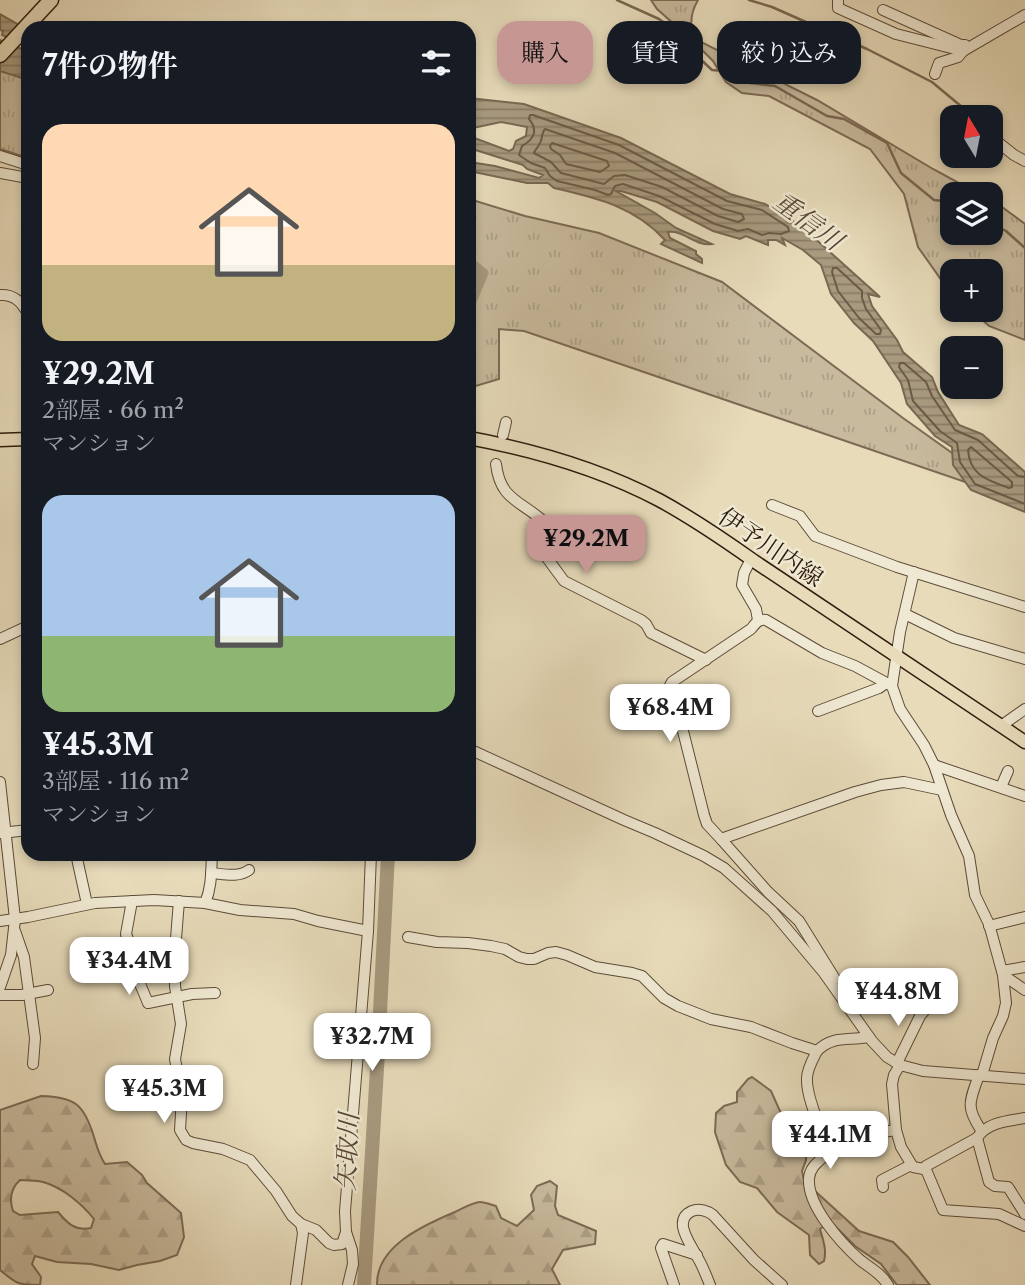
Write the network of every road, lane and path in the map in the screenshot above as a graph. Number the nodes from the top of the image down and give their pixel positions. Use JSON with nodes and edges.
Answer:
{"nodes":[{"id":1,"x":51,"y":0,"type":"edge"},
{"id":2,"x":838,"y":0,"type":"edge"},
{"id":3,"x":883,"y":10,"type":"dead end"},
{"id":4,"x":1025,"y":15,"type":"edge"},
{"id":5,"x":32,"y":21,"type":"edge"},
{"id":6,"x":21,"y":32,"type":"edge"},
{"id":7,"x":968,"y":48,"type":"junction"},
{"id":8,"x":0,"y":55,"type":"edge"},
{"id":9,"x":935,"y":74,"type":"dead end"},
{"id":10,"x":1003,"y":146,"type":"edge"},
{"id":11,"x":0,"y":156,"type":"edge"},
{"id":12,"x":1025,"y":161,"type":"edge"},
{"id":13,"x":21,"y":163,"type":"edge"},
{"id":14,"x":0,"y":173,"type":"edge"},
{"id":15,"x":21,"y":177,"type":"edge"},
{"id":16,"x":0,"y":295,"type":"edge"},
{"id":17,"x":21,"y":302,"type":"edge"},
{"id":18,"x":506,"y":422,"type":"dead end"},
{"id":19,"x":503,"y":435,"type":"dead end"},
{"id":20,"x":21,"y":439,"type":"edge"},
{"id":21,"x":0,"y":440,"type":"edge"},
{"id":22,"x":476,"y":440,"type":"edge"},
{"id":23,"x":496,"y":464,"type":"dead end"},
{"id":24,"x":772,"y":505,"type":"dead end"},
{"id":25,"x":751,"y":559,"type":"junction"},
{"id":26,"x":914,"y":572,"type":"junction"},
{"id":27,"x":1025,"y":607,"type":"edge"},
{"id":28,"x":905,"y":614,"type":"junction"},
{"id":29,"x":758,"y":620,"type":"junction"},
{"id":30,"x":21,"y":629,"type":"edge"},
{"id":31,"x":0,"y":639,"type":"edge"},
{"id":32,"x":896,"y":655,"type":"junction"},
{"id":33,"x":1025,"y":659,"type":"edge"},
{"id":34,"x":706,"y":660,"type":"junction"},
{"id":35,"x":889,"y":684,"type":"junction"},
{"id":36,"x":1025,"y":709,"type":"edge"},
{"id":37,"x":818,"y":710,"type":"dead end"},
{"id":38,"x":1001,"y":726,"type":"junction"},
{"id":39,"x":1025,"y":743,"type":"edge"},
{"id":40,"x":476,"y":752,"type":"edge"},
{"id":41,"x":934,"y":765,"type":"junction"},
{"id":42,"x":1008,"y":771,"type":"dead end"},
{"id":43,"x":0,"y":782,"type":"edge"},
{"id":44,"x":1001,"y":787,"type":"junction"},
{"id":45,"x":942,"y":790,"type":"junction"},
{"id":46,"x":1025,"y":796,"type":"edge"},
{"id":47,"x":21,"y":831,"type":"edge"},
{"id":48,"x":2,"y":833,"type":"edge"},
{"id":49,"x":721,"y":839,"type":"junction"},
{"id":50,"x":78,"y":861,"type":"edge"},
{"id":51,"x":212,"y":861,"type":"edge"},
{"id":52,"x":371,"y":861,"type":"edge"},
{"id":53,"x":249,"y":870,"type":"dead end"},
{"id":54,"x":211,"y":873,"type":"junction"},
{"id":55,"x":132,"y":901,"type":"junction"},
{"id":56,"x":179,"y":901,"type":"junction"},
{"id":57,"x":205,"y":903,"type":"junction"},
{"id":58,"x":87,"y":904,"type":"junction"},
{"id":59,"x":1025,"y":917,"type":"edge"},
{"id":60,"x":15,"y":919,"type":"junction"},
{"id":61,"x":0,"y":921,"type":"edge"},
{"id":62,"x":989,"y":926,"type":"junction"},
{"id":63,"x":14,"y":931,"type":"junction"},
{"id":64,"x":368,"y":931,"type":"junction"},
{"id":65,"x":408,"y":937,"type":"dead end"},
{"id":66,"x":1025,"y":967,"type":"edge"},
{"id":67,"x":1002,"y":973,"type":"junction"},
{"id":68,"x":0,"y":987,"type":"edge"},
{"id":69,"x":48,"y":990,"type":"dead end"},
{"id":70,"x":1025,"y":990,"type":"edge"},
{"id":71,"x":215,"y":993,"type":"dead end"},
{"id":72,"x":29,"y":994,"type":"junction"},
{"id":73,"x":0,"y":995,"type":"edge"},
{"id":74,"x":177,"y":997,"type":"junction"},
{"id":75,"x":845,"y":1002,"type":"junction"},
{"id":76,"x":925,"y":1010,"type":"dead end"},
{"id":77,"x":869,"y":1037,"type":"junction"},
{"id":78,"x":817,"y":1051,"type":"junction"},
{"id":79,"x":33,"y":1064,"type":"dead end"},
{"id":80,"x":898,"y":1064,"type":"junction"},
{"id":81,"x":981,"y":1075,"type":"junction"},
{"id":82,"x":1025,"y":1079,"type":"edge"},
{"id":83,"x":1025,"y":1118,"type":"edge"},
{"id":84,"x":897,"y":1130,"type":"junction"},
{"id":85,"x":979,"y":1134,"type":"junction"},
{"id":86,"x":834,"y":1139,"type":"junction"},
{"id":87,"x":911,"y":1165,"type":"junction"},
{"id":88,"x":924,"y":1169,"type":"junction"},
{"id":89,"x":883,"y":1188,"type":"dead end"},
{"id":90,"x":1025,"y":1214,"type":"edge"},
{"id":91,"x":301,"y":1224,"type":"junction"},
{"id":92,"x":1025,"y":1226,"type":"edge"},
{"id":93,"x":346,"y":1232,"type":"junction"},
{"id":94,"x":696,"y":1255,"type":"junction"},
{"id":95,"x":296,"y":1285,"type":"edge"},
{"id":96,"x":348,"y":1285,"type":"edge"},
{"id":97,"x":674,"y":1285,"type":"edge"},
{"id":98,"x":710,"y":1285,"type":"edge"},
{"id":99,"x":782,"y":1285,"type":"edge"},
{"id":100,"x":888,"y":1285,"type":"edge"}],
"edges":[{"from":1,"to":5,"type":"highway"},
{"from":2,"to":7,"type":"street"},
{"from":3,"to":7,"type":"street"},
{"from":4,"to":7,"type":"street"},
{"from":6,"to":8,"type":"highway"},
{"from":7,"to":9,"type":"street"},
{"from":10,"to":12,"type":"street"},
{"from":11,"to":13,"type":"street"},
{"from":14,"to":15,"type":"street"},
{"from":16,"to":17,"type":"street"},
{"from":18,"to":19,"type":"street"},
{"from":20,"to":21,"type":"main road"},
{"from":22,"to":25,"type":"main road","name":"伊予川内線"},
{"from":23,"to":34,"type":"street"},
{"from":24,"to":26,"type":"street"},
{"from":25,"to":29,"type":"street"},
{"from":25,"to":32,"type":"main road","name":"伊予川内線"},
{"from":26,"to":27,"type":"street"},
{"from":26,"to":28,"type":"street"},
{"from":28,"to":32,"type":"street"},
{"from":28,"to":33,"type":"street"},
{"from":29,"to":34,"type":"street"},
{"from":29,"to":35,"type":"street"},
{"from":30,"to":31,"type":"street"},
{"from":32,"to":35,"type":"street"},
{"from":32,"to":38,"type":"main road","name":"伊予川内線"},
{"from":34,"to":49,"type":"street"},
{"from":35,"to":37,"type":"street"},
{"from":35,"to":41,"type":"street"},
{"from":36,"to":38,"type":"street"},
{"from":38,"to":39,"type":"main road","name":"伊予川内線"},
{"from":40,"to":75,"type":"street"},
{"from":41,"to":44,"type":"street"},
{"from":41,"to":45,"type":"street"},
{"from":42,"to":44,"type":"street"},
{"from":43,"to":48,"type":"street"},
{"from":44,"to":46,"type":"street"},
{"from":45,"to":49,"type":"street"},
{"from":45,"to":62,"type":"street"},
{"from":47,"to":48,"type":"street"},
{"from":48,"to":60,"type":"street"},
{"from":49,"to":75,"type":"street"},
{"from":50,"to":58,"type":"street"},
{"from":51,"to":54,"type":"street"},
{"from":52,"to":64,"type":"street"},
{"from":53,"to":54,"type":"street"},
{"from":54,"to":57,"type":"street"},
{"from":55,"to":56,"type":"street"},
{"from":55,"to":58,"type":"street"},
{"from":55,"to":74,"type":"street"},
{"from":56,"to":57,"type":"street"},
{"from":56,"to":74,"type":"street"},
{"from":57,"to":64,"type":"street"},
{"from":58,"to":60,"type":"street"},
{"from":59,"to":62,"type":"street"},
{"from":60,"to":61,"type":"street"},
{"from":60,"to":63,"type":"street"},
{"from":62,"to":67,"type":"street"},
{"from":63,"to":68,"type":"street"},
{"from":63,"to":72,"type":"street"},
{"from":64,"to":93,"type":"street"},
{"from":65,"to":78,"type":"street"},
{"from":66,"to":67,"type":"street"},
{"from":67,"to":70,"type":"street"},
{"from":67,"to":81,"type":"street"},
{"from":69,"to":72,"type":"street"},
{"from":71,"to":74,"type":"street"},
{"from":72,"to":73,"type":"street"},
{"from":72,"to":79,"type":"street"},
{"from":74,"to":91,"type":"street"},
{"from":75,"to":77,"type":"street"},
{"from":76,"to":80,"type":"street"},
{"from":77,"to":78,"type":"street"},
{"from":77,"to":80,"type":"street"},
{"from":78,"to":86,"type":"street"},
{"from":80,"to":81,"type":"street"},
{"from":80,"to":84,"type":"street"},
{"from":81,"to":82,"type":"street"},
{"from":81,"to":85,"type":"street"},
{"from":83,"to":85,"type":"street"},
{"from":84,"to":86,"type":"street"},
{"from":84,"to":87,"type":"street"},
{"from":85,"to":88,"type":"street"},
{"from":85,"to":90,"type":"street"},
{"from":86,"to":100,"type":"street"},
{"from":87,"to":88,"type":"street"},
{"from":87,"to":89,"type":"street"},
{"from":88,"to":92,"type":"street"},
{"from":91,"to":93,"type":"street"},
{"from":91,"to":95,"type":"street"},
{"from":93,"to":96,"type":"street"},
{"from":94,"to":97,"type":"street"},
{"from":94,"to":98,"type":"street"},
{"from":94,"to":99,"type":"street"}]}
